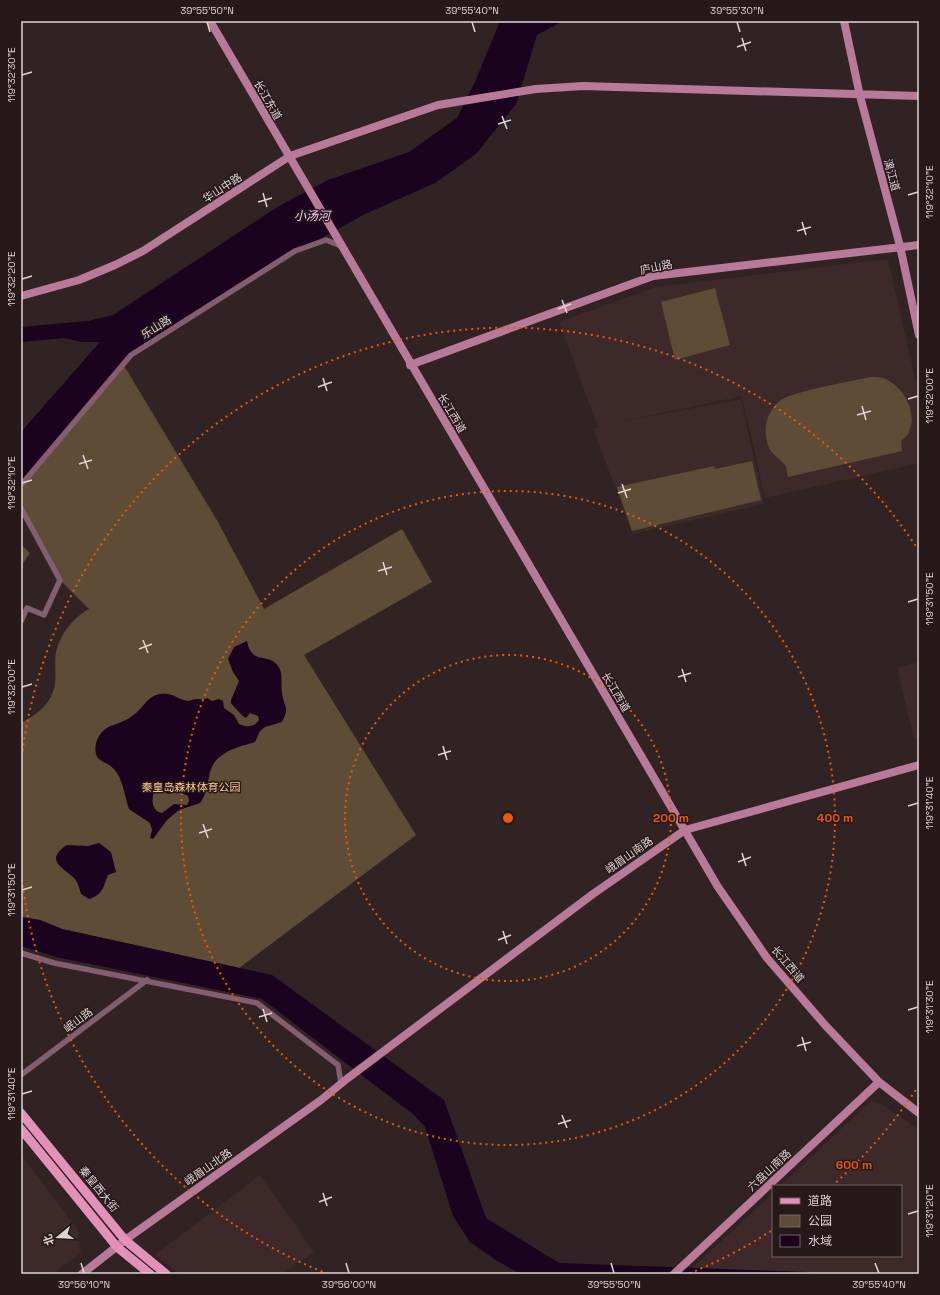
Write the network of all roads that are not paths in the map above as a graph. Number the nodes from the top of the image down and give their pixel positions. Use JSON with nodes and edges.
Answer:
{"nodes":[{"id":1,"x":210,"y":21,"type":"edge"},
{"id":2,"x":844,"y":21,"type":"edge"},
{"id":3,"x":860,"y":96,"type":"junction"},
{"id":4,"x":919,"y":96,"type":"edge"},
{"id":5,"x":290,"y":156,"type":"junction"},
{"id":6,"x":341,"y":246,"type":"junction"},
{"id":7,"x":900,"y":246,"type":"junction"},
{"id":8,"x":919,"y":246,"type":"edge"},
{"id":9,"x":21,"y":296,"type":"edge"},
{"id":10,"x":919,"y":335,"type":"edge"},
{"id":11,"x":410,"y":364,"type":"junction"},
{"id":12,"x":21,"y":485,"type":"edge"},
{"id":13,"x":21,"y":508,"type":"edge"},
{"id":14,"x":21,"y":621,"type":"edge"},
{"id":15,"x":919,"y":766,"type":"edge"},
{"id":16,"x":685,"y":830,"type":"junction"},
{"id":17,"x":21,"y":953,"type":"edge"},
{"id":18,"x":147,"y":980,"type":"junction"},
{"id":19,"x":21,"y":1075,"type":"edge"},
{"id":20,"x":348,"y":1078,"type":"joint"},
{"id":21,"x":879,"y":1082,"type":"junction"},
{"id":22,"x":341,"y":1083,"type":"junction"},
{"id":23,"x":21,"y":1113,"type":"edge"},
{"id":24,"x":919,"y":1113,"type":"edge"},
{"id":25,"x":21,"y":1129,"type":"edge"},
{"id":26,"x":125,"y":1240,"type":"junction"},
{"id":27,"x":117,"y":1247,"type":"junction"},
{"id":28,"x":82,"y":1274,"type":"edge"},
{"id":29,"x":150,"y":1274,"type":"edge"},
{"id":30,"x":166,"y":1274,"type":"edge"},
{"id":31,"x":674,"y":1274,"type":"edge"}],
"edges":[{"from":1,"to":5,"type":"street","name":"长江东道"},
{"from":2,"to":3,"type":"street","name":"漓江道"},
{"from":3,"to":4,"type":"street","name":"华山中路"},
{"from":3,"to":5,"type":"street","name":"华山中路"},
{"from":3,"to":7,"type":"street","name":"漓江道"},
{"from":5,"to":6,"type":"street","name":"长江东道"},
{"from":5,"to":9,"type":"street","name":"华山中路"},
{"from":6,"to":11,"type":"street","name":"长江西道"},
{"from":6,"to":12,"type":"street","name":"乐山路"},
{"from":7,"to":8,"type":"street","name":"庐山路"},
{"from":7,"to":10,"type":"street","name":"漓江道"},
{"from":7,"to":11,"type":"street","name":"庐山路"},
{"from":11,"to":16,"type":"street","name":"长江西道"},
{"from":13,"to":14,"type":"street"},
{"from":15,"to":16,"type":"street","name":"峨眉山南路"},
{"from":16,"to":20,"type":"street","name":"峨眉山南路"},
{"from":16,"to":21,"type":"street","name":"长江西道"},
{"from":17,"to":18,"type":"street"},
{"from":18,"to":19,"type":"street","name":"岷山路"},
{"from":18,"to":22,"type":"street"},
{"from":20,"to":22,"type":"street","name":"峨眉山北路"},
{"from":21,"to":24,"type":"street","name":"长江西道"},
{"from":21,"to":31,"type":"street","name":"六盘山南路"},
{"from":22,"to":26,"type":"street","name":"峨眉山北路"},
{"from":23,"to":26,"type":"main road","name":"秦皇西大街"},
{"from":25,"to":27,"type":"main road","name":"秦皇西大街"},
{"from":26,"to":27,"type":"street","name":"峨眉山北路"},
{"from":26,"to":30,"type":"main road","name":"秦皇西大街"},
{"from":27,"to":28,"type":"street","name":"峨眉山北路"},
{"from":27,"to":29,"type":"main road","name":"秦皇西大街"}]}
